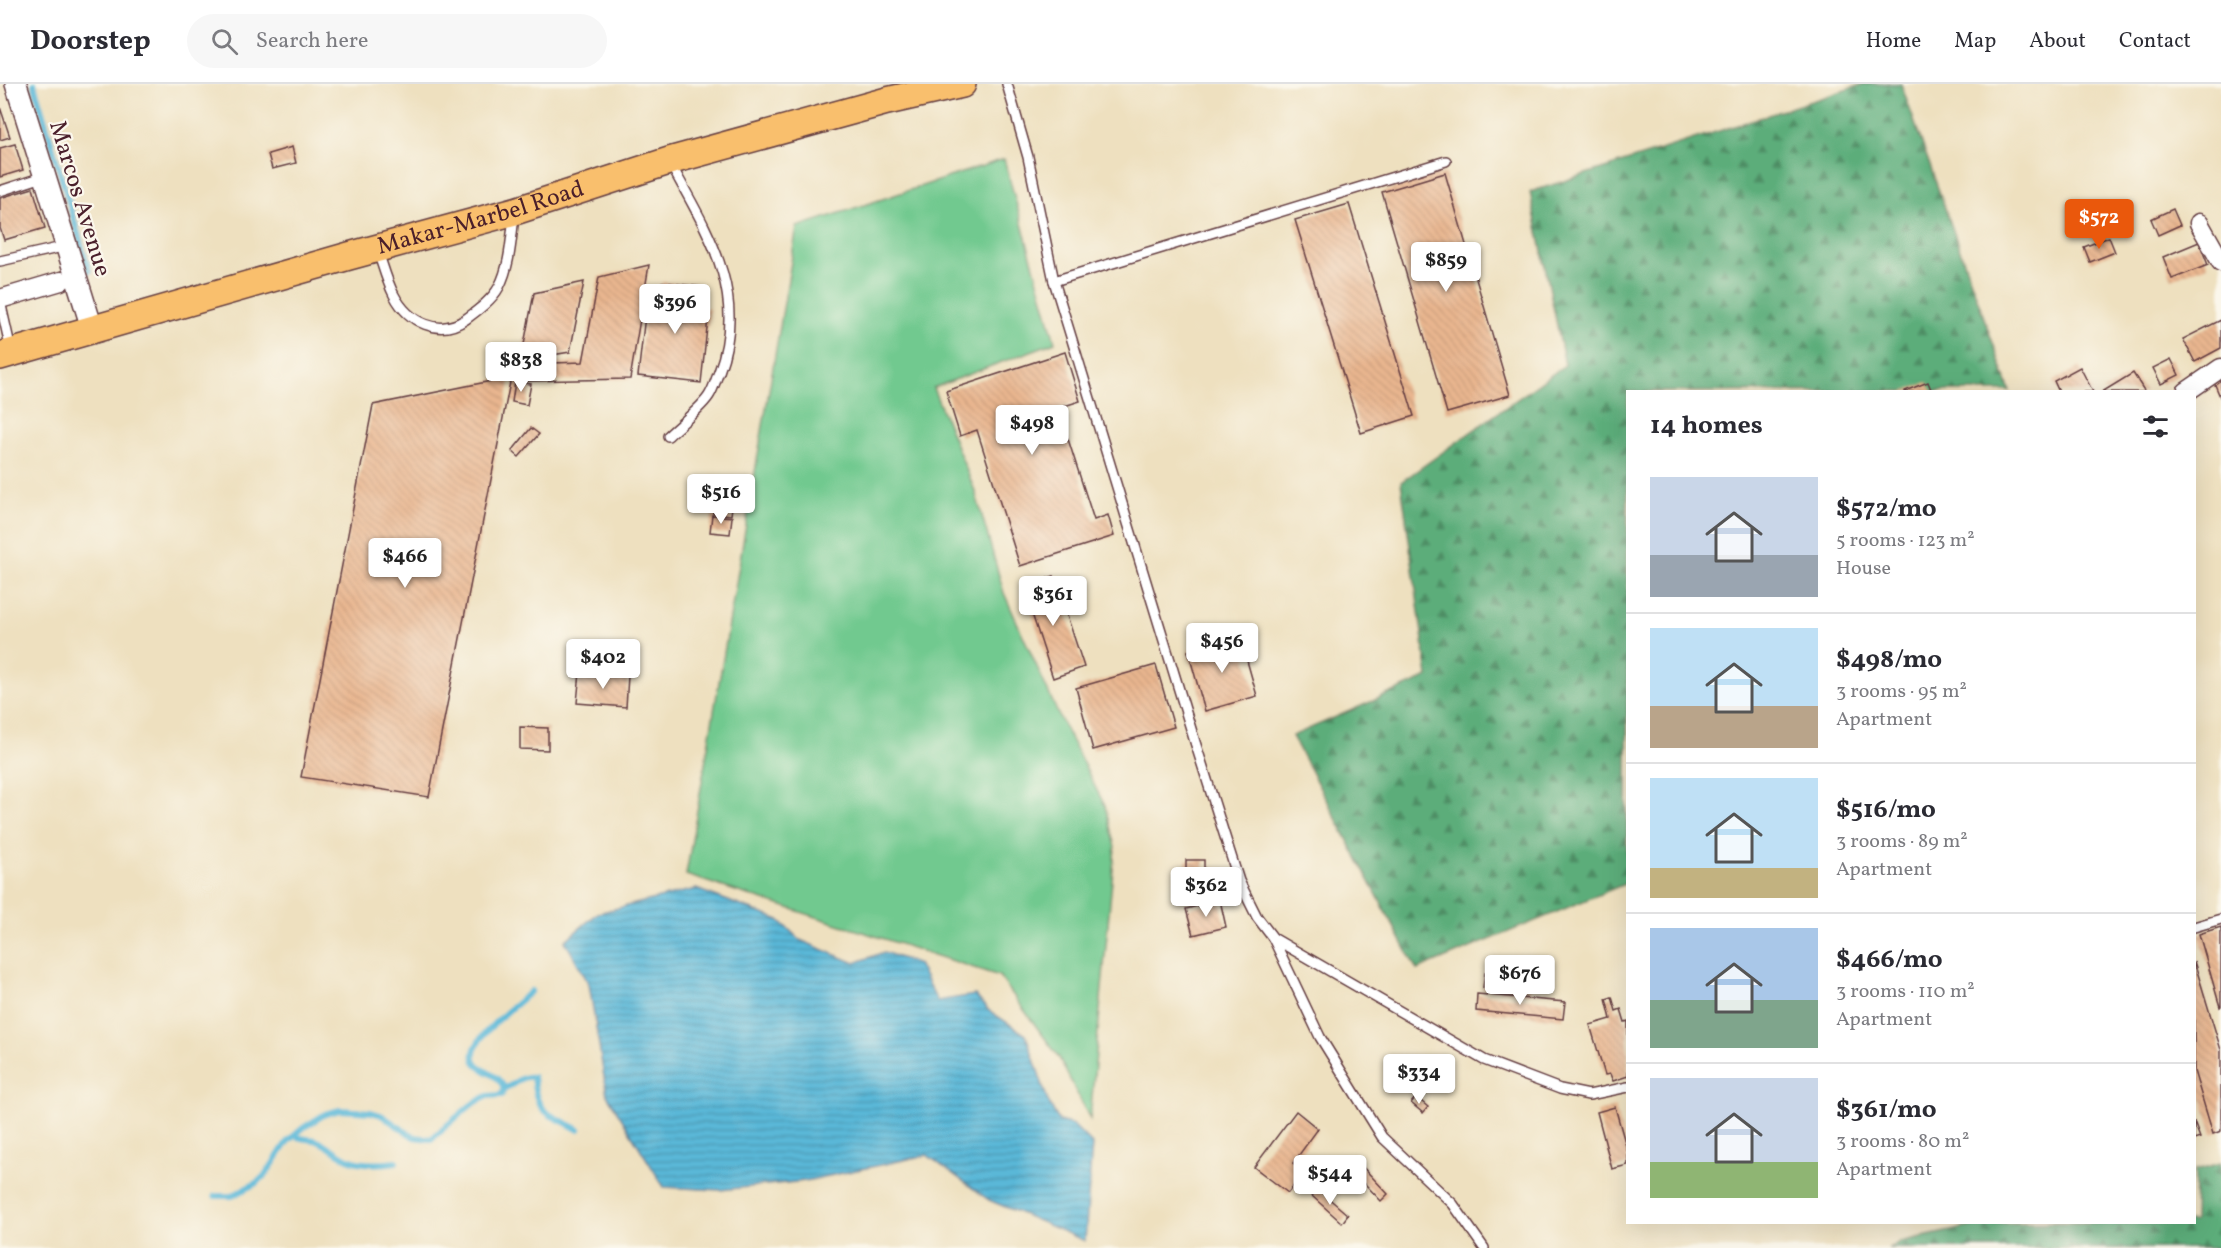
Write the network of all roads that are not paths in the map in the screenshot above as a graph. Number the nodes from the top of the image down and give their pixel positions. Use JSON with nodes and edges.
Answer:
{"nodes":[{"id":1,"x":16,"y":84,"type":"edge"},
{"id":2,"x":962,"y":84,"type":"edge"},
{"id":3,"x":1008,"y":84,"type":"edge"},
{"id":4,"x":669,"y":161,"type":"junction"},
{"id":5,"x":1446,"y":161,"type":"dead end"},
{"id":6,"x":46,"y":176,"type":"junction"},
{"id":7,"x":0,"y":191,"type":"edge"},
{"id":8,"x":515,"y":211,"type":"junction"},
{"id":9,"x":2199,"y":223,"type":"dead end"},
{"id":10,"x":67,"y":246,"type":"junction"},
{"id":11,"x":377,"y":248,"type":"junction"},
{"id":12,"x":0,"y":261,"type":"edge"},
{"id":13,"x":2221,"y":262,"type":"edge"},
{"id":14,"x":61,"y":281,"type":"dead end"},
{"id":15,"x":1054,"y":281,"type":"junction"},
{"id":16,"x":0,"y":300,"type":"edge"},
{"id":17,"x":92,"y":328,"type":"junction"},
{"id":18,"x":6,"y":354,"type":"edge"},
{"id":19,"x":2221,"y":368,"type":"edge"},
{"id":20,"x":2189,"y":390,"type":"edge"},
{"id":21,"x":668,"y":436,"type":"dead end"},
{"id":22,"x":2221,"y":919,"type":"edge"},
{"id":23,"x":2196,"y":926,"type":"edge"},
{"id":24,"x":1273,"y":938,"type":"junction"},
{"id":25,"x":1626,"y":1087,"type":"edge"},
{"id":26,"x":1484,"y":1248,"type":"edge"}],
"edges":[{"from":1,"to":6,"type":"street","name":"Marcos Avenue"},
{"from":2,"to":4,"type":"main road","name":"Makar-Marbel Road"},
{"from":3,"to":15,"type":"lane"},
{"from":4,"to":8,"type":"main road","name":"Makar-Marbel Road"},
{"from":4,"to":21,"type":"lane"},
{"from":5,"to":15,"type":"lane"},
{"from":6,"to":7,"type":"lane"},
{"from":6,"to":10,"type":"street","name":"Marcos Avenue"},
{"from":8,"to":11,"type":"main road","name":"Makar-Marbel Road"},
{"from":8,"to":11,"type":"lane"},
{"from":9,"to":13,"type":"street"},
{"from":10,"to":12,"type":"lane"},
{"from":10,"to":17,"type":"street","name":"Marcos Avenue"},
{"from":11,"to":17,"type":"main road","name":"Makar-Marbel Road"},
{"from":14,"to":16,"type":"street"},
{"from":15,"to":24,"type":"lane"},
{"from":16,"to":18,"type":"lane"},
{"from":17,"to":18,"type":"main road","name":"Makar-Marbel Road"},
{"from":19,"to":20,"type":"street"},
{"from":22,"to":23,"type":"lane"},
{"from":24,"to":25,"type":"lane"},
{"from":24,"to":26,"type":"lane"}]}
